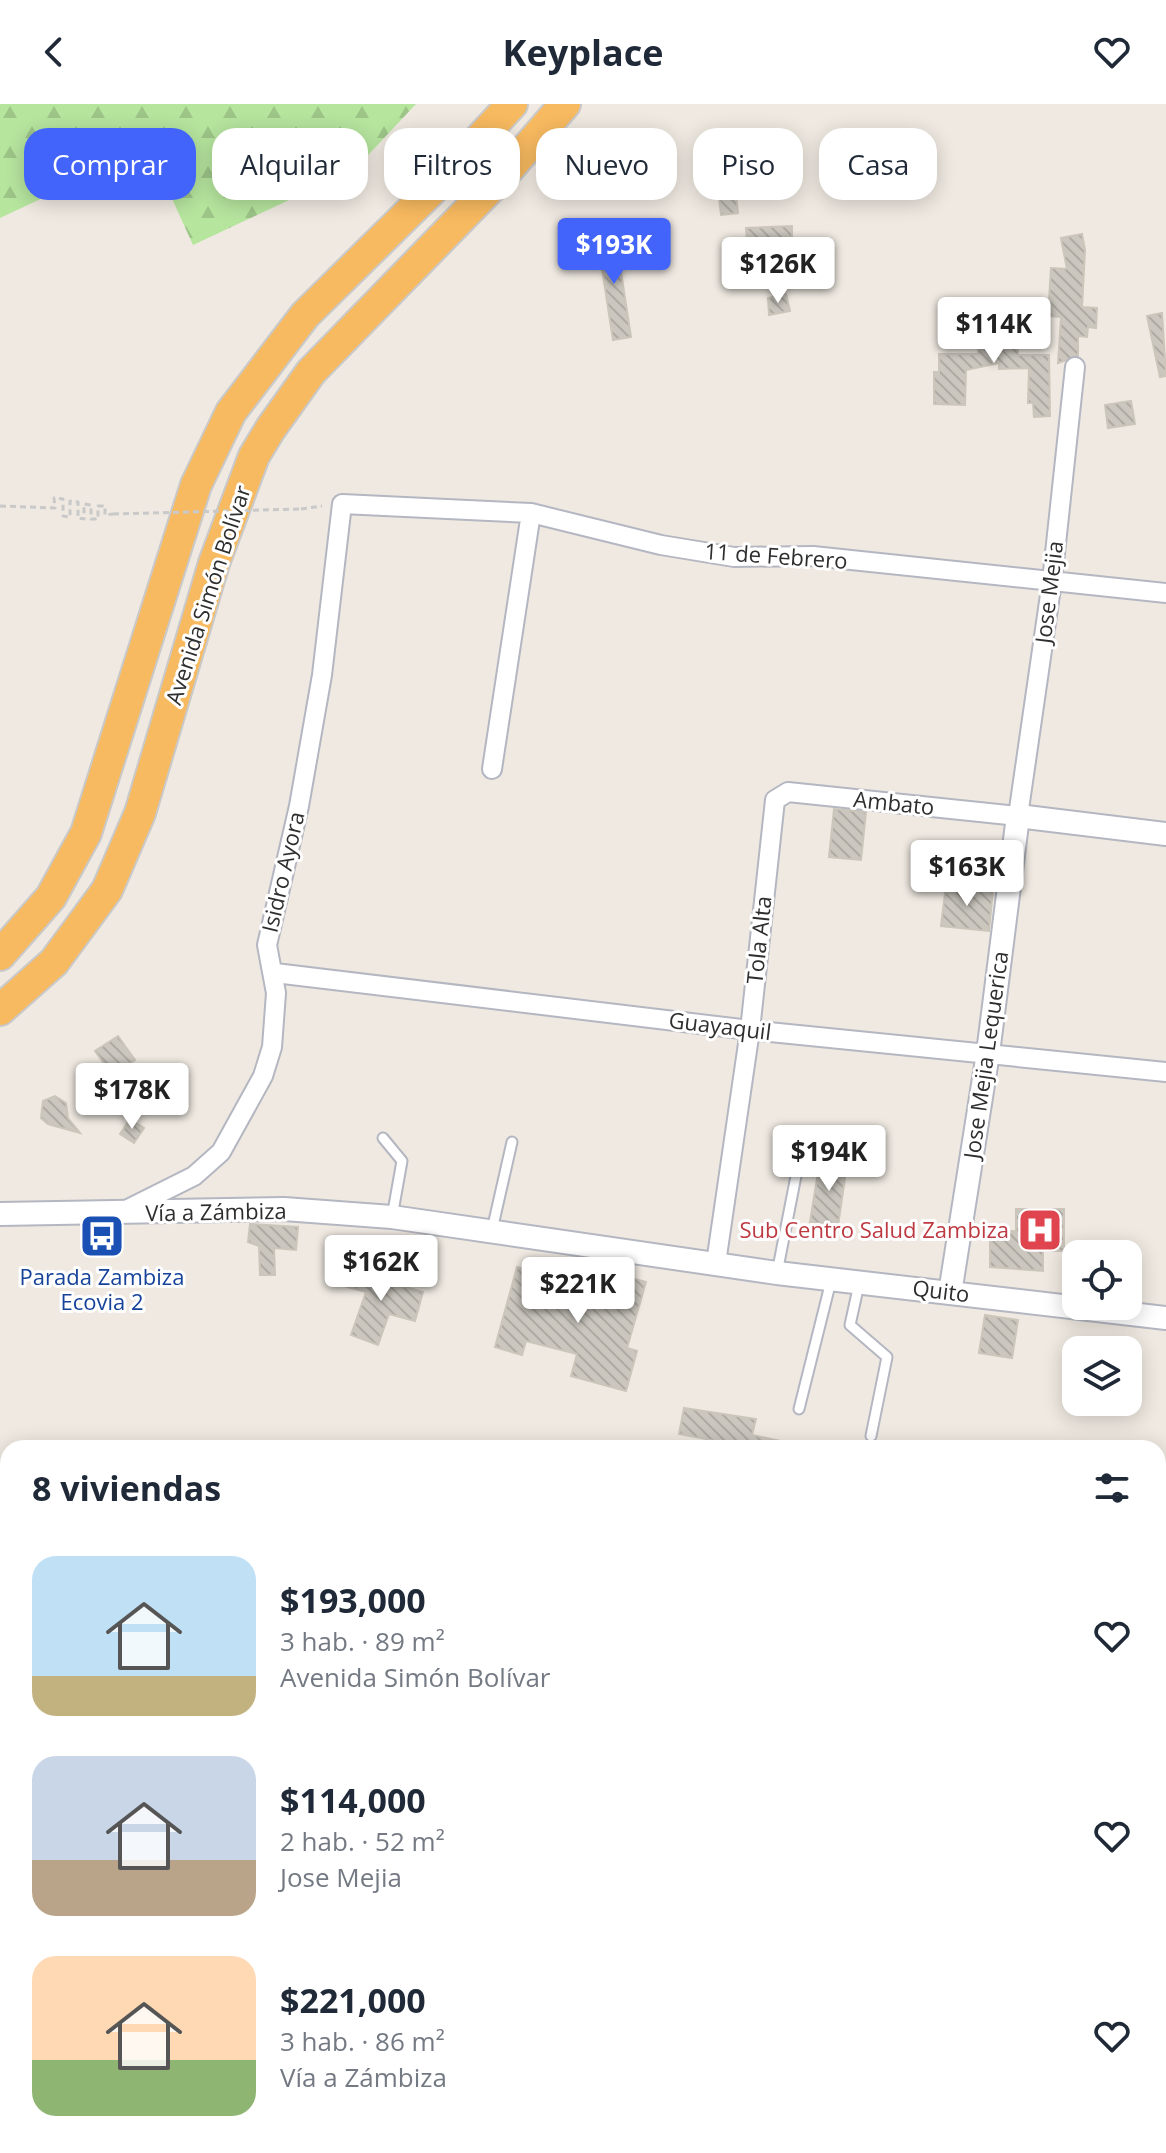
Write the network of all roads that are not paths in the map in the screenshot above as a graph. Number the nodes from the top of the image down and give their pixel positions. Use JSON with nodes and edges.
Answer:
{"nodes":[{"id":1,"x":512,"y":104,"type":"edge"},
{"id":2,"x":565,"y":104,"type":"edge"},
{"id":3,"x":1075,"y":367,"type":"dead end"},
{"id":4,"x":342,"y":504,"type":"joint"},
{"id":5,"x":531,"y":513,"type":"junction"},
{"id":6,"x":1052,"y":581,"type":"junction"},
{"id":7,"x":1166,"y":593,"type":"edge"},
{"id":8,"x":492,"y":769,"type":"dead end"},
{"id":9,"x":773,"y":807,"type":"joint"},
{"id":10,"x":1018,"y":816,"type":"junction"},
{"id":11,"x":1166,"y":834,"type":"edge"},
{"id":12,"x":0,"y":955,"type":"edge"},
{"id":13,"x":275,"y":973,"type":"junction"},
{"id":14,"x":0,"y":1010,"type":"edge"},
{"id":15,"x":750,"y":1030,"type":"junction"},
{"id":16,"x":988,"y":1053,"type":"junction"},
{"id":17,"x":1166,"y":1072,"type":"edge"},
{"id":18,"x":383,"y":1138,"type":"dead end"},
{"id":19,"x":512,"y":1142,"type":"dead end"},
{"id":20,"x":796,"y":1176,"type":"dead end"},
{"id":21,"x":0,"y":1214,"type":"edge"},
{"id":22,"x":114,"y":1214,"type":"junction"},
{"id":23,"x":392,"y":1217,"type":"junction"},
{"id":24,"x":492,"y":1230,"type":"junction"},
{"id":25,"x":716,"y":1263,"type":"junction"},
{"id":26,"x":777,"y":1273,"type":"junction"},
{"id":27,"x":832,"y":1278,"type":"junction"},
{"id":28,"x":860,"y":1281,"type":"junction"},
{"id":29,"x":950,"y":1293,"type":"junction"},
{"id":30,"x":1166,"y":1318,"type":"edge"},
{"id":31,"x":799,"y":1409,"type":"dead end"},
{"id":32,"x":871,"y":1436,"type":"dead end"}],
"edges":[{"from":1,"to":12,"type":"highway","name":"Avenida Simón Bolívar"},
{"from":2,"to":14,"type":"highway","name":"Avenida Simón Bolívar"},
{"from":3,"to":6,"type":"street","name":"Jose Mejia"},
{"from":4,"to":5,"type":"street","name":"11 de Febrero"},
{"from":4,"to":13,"type":"street","name":"Isidro Ayora"},
{"from":5,"to":6,"type":"street","name":"11 de Febrero"},
{"from":5,"to":8,"type":"street"},
{"from":6,"to":7,"type":"street","name":"11 de Febrero"},
{"from":6,"to":10,"type":"street","name":"Jose Mejia"},
{"from":9,"to":10,"type":"street","name":"Ambato"},
{"from":9,"to":15,"type":"street","name":"Tola Alta"},
{"from":10,"to":11,"type":"street","name":"Ambato"},
{"from":10,"to":16,"type":"street","name":"Jose Mejia Lequerica"},
{"from":13,"to":15,"type":"street","name":"Guayaquil"},
{"from":13,"to":22,"type":"street","name":"Isidro Ayora"},
{"from":15,"to":16,"type":"street","name":"Guayaquil"},
{"from":15,"to":25,"type":"street","name":"Tola Alta"},
{"from":16,"to":17,"type":"street","name":"Guayaquil"},
{"from":16,"to":29,"type":"street","name":"Jose Mejia Lequerica"},
{"from":18,"to":23,"type":"lane"},
{"from":19,"to":24,"type":"lane"},
{"from":20,"to":26,"type":"lane"},
{"from":21,"to":22,"type":"street","name":"Vía a Zámbiza"},
{"from":22,"to":23,"type":"street","name":"Vía a Zámbiza"},
{"from":23,"to":24,"type":"street","name":"Vía a Zámbiza"},
{"from":24,"to":25,"type":"street","name":"Vía a Zámbiza"},
{"from":25,"to":26,"type":"street","name":"Quito"},
{"from":26,"to":27,"type":"street","name":"Quito"},
{"from":27,"to":28,"type":"street","name":"Quito"},
{"from":27,"to":31,"type":"lane"},
{"from":28,"to":29,"type":"street","name":"Quito"},
{"from":28,"to":32,"type":"lane"},
{"from":29,"to":30,"type":"street","name":"Quito"}]}
